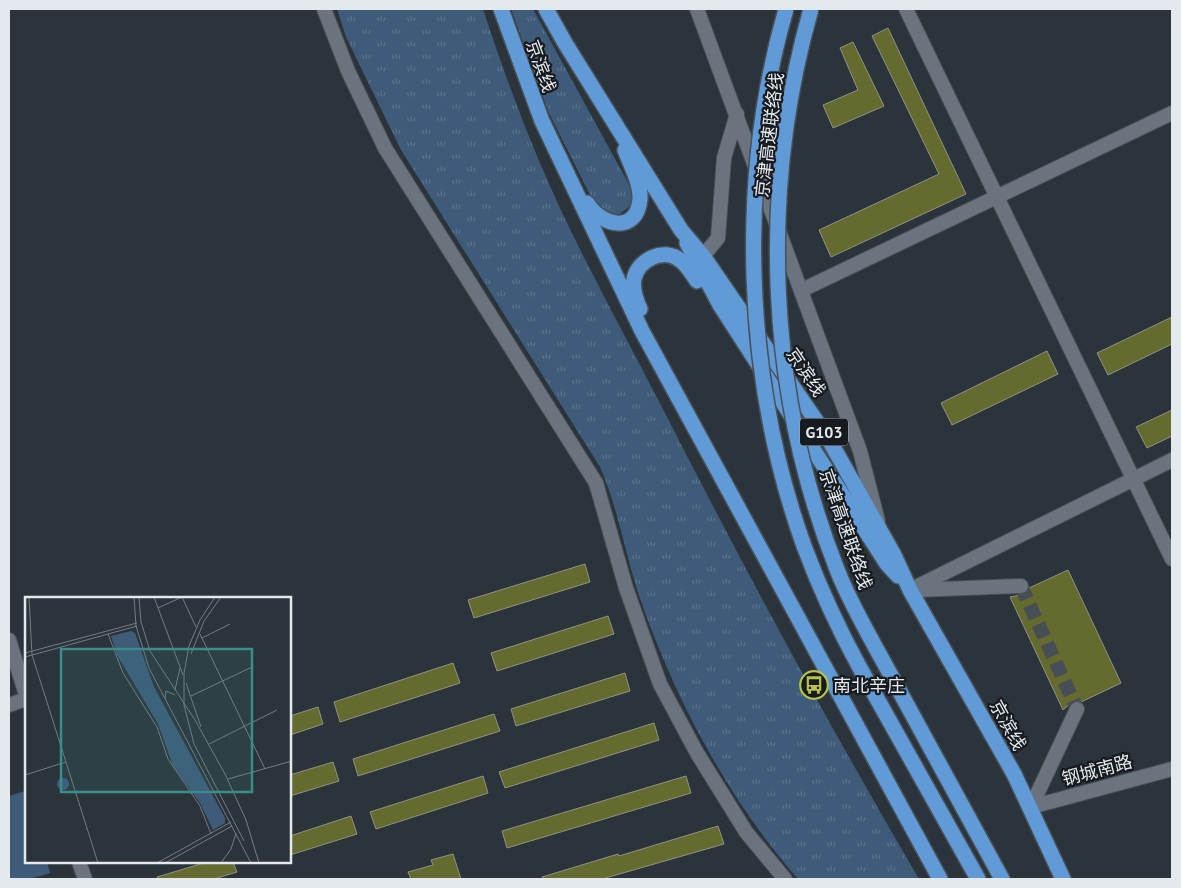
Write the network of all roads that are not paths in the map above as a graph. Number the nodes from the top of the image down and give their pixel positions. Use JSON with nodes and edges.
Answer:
{"nodes":[{"id":1,"x":324,"y":9,"type":"edge"},
{"id":2,"x":501,"y":9,"type":"edge"},
{"id":3,"x":546,"y":9,"type":"edge"},
{"id":4,"x":697,"y":9,"type":"edge"},
{"id":5,"x":786,"y":9,"type":"edge"},
{"id":6,"x":811,"y":9,"type":"edge"},
{"id":7,"x":906,"y":9,"type":"edge"},
{"id":8,"x":737,"y":114,"type":"junction"},
{"id":9,"x":1172,"y":114,"type":"edge"},
{"id":10,"x":612,"y":120,"type":"junction"},
{"id":11,"x":547,"y":132,"type":"junction"},
{"id":12,"x":997,"y":197,"type":"junction"},
{"id":13,"x":680,"y":230,"type":"junction"},
{"id":14,"x":704,"y":256,"type":"junction"},
{"id":15,"x":802,"y":290,"type":"junction"},
{"id":16,"x":739,"y":336,"type":"junction"},
{"id":17,"x":670,"y":382,"type":"junction"},
{"id":18,"x":1172,"y":460,"type":"edge"},
{"id":19,"x":1133,"y":479,"type":"junction"},
{"id":20,"x":881,"y":531,"type":"junction"},
{"id":21,"x":1172,"y":559,"type":"edge"},
{"id":22,"x":1021,"y":586,"type":"dead end"},
{"id":23,"x":910,"y":590,"type":"junction"},
{"id":24,"x":9,"y":640,"type":"edge"},
{"id":25,"x":25,"y":694,"type":"edge"},
{"id":26,"x":25,"y":697,"type":"edge"},
{"id":27,"x":9,"y":705,"type":"edge"},
{"id":28,"x":1076,"y":709,"type":"dead end"},
{"id":29,"x":1172,"y":769,"type":"edge"},
{"id":30,"x":1031,"y":807,"type":"junction"},
{"id":31,"x":79,"y":863,"type":"edge"},
{"id":32,"x":85,"y":879,"type":"edge"},
{"id":33,"x":785,"y":879,"type":"edge"},
{"id":34,"x":940,"y":879,"type":"edge"},
{"id":35,"x":978,"y":879,"type":"edge"},
{"id":36,"x":1002,"y":879,"type":"edge"},
{"id":37,"x":1063,"y":879,"type":"edge"}],
"edges":[{"from":1,"to":33,"type":"street"},
{"from":2,"to":11,"type":"highway","name":"京滨线"},
{"from":3,"to":10,"type":"highway","name":"京滨线","number":"G103"},
{"from":4,"to":8,"type":"street"},
{"from":5,"to":35,"type":"highway","name":"京津高速联络线","bridge":true},
{"from":6,"to":36,"type":"highway","name":"京津高速联络线","bridge":true},
{"from":7,"to":12,"type":"street"},
{"from":8,"to":14,"type":"street"},
{"from":8,"to":15,"type":"street"},
{"from":9,"to":12,"type":"street"},
{"from":10,"to":11,"type":"highway"},
{"from":10,"to":13,"type":"highway","name":"京滨线","number":"G103"},
{"from":11,"to":17,"type":"highway","name":"京滨线"},
{"from":12,"to":15,"type":"street"},
{"from":12,"to":19,"type":"street"},
{"from":13,"to":14,"type":"highway","name":"京滨线","number":"G103"},
{"from":13,"to":16,"type":"highway"},
{"from":14,"to":20,"type":"highway","name":"京滨线","number":"G103"},
{"from":15,"to":20,"type":"street"},
{"from":16,"to":17,"type":"highway"},
{"from":16,"to":23,"type":"highway"},
{"from":17,"to":34,"type":"highway","name":"京滨线"},
{"from":18,"to":19,"type":"street"},
{"from":19,"to":21,"type":"street"},
{"from":19,"to":23,"type":"street"},
{"from":20,"to":23,"type":"highway","name":"京滨线","number":"G103"},
{"from":22,"to":23,"type":"street"},
{"from":23,"to":30,"type":"highway","name":"京滨线","number":"G103"},
{"from":24,"to":25,"type":"street"},
{"from":26,"to":27,"type":"street"},
{"from":28,"to":30,"type":"street"},
{"from":29,"to":30,"type":"street","name":"钢城南路"},
{"from":30,"to":37,"type":"highway","name":"京滨线","number":"G103"},
{"from":31,"to":32,"type":"street"}]}
